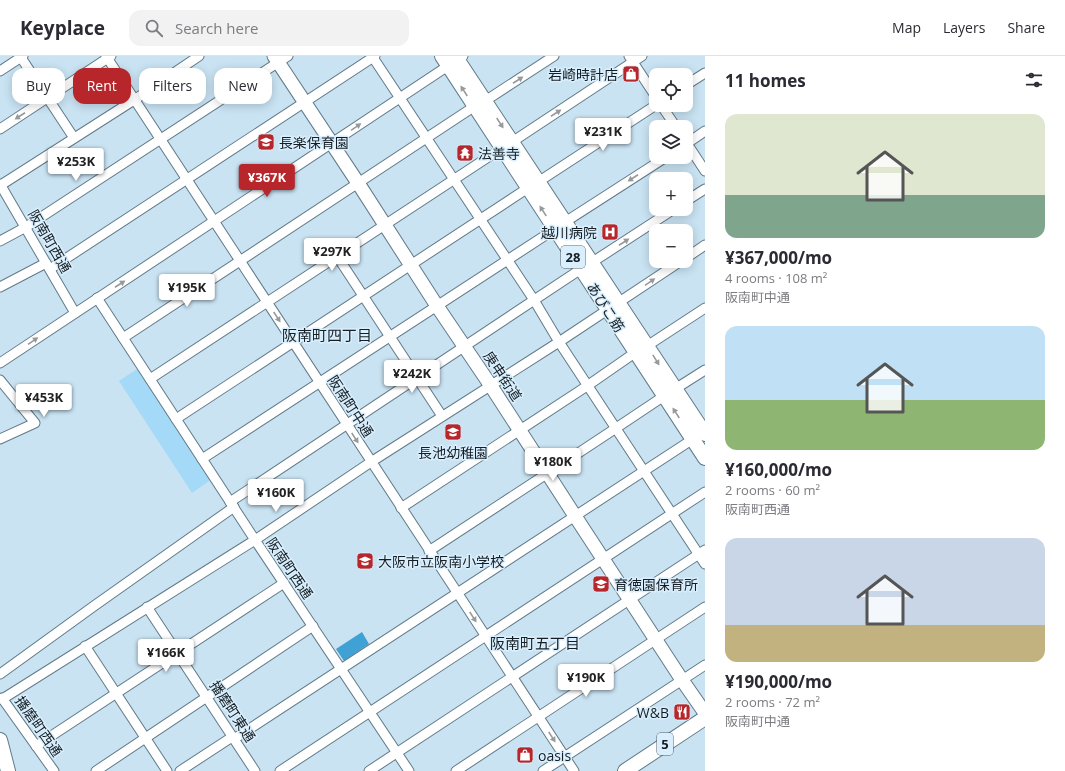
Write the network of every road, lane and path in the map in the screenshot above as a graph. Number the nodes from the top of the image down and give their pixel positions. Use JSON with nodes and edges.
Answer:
{"nodes":[{"id":1,"x":21,"y":56,"type":"edge"},
{"id":2,"x":199,"y":56,"type":"edge"},
{"id":3,"x":554,"y":56,"type":"edge"},
{"id":4,"x":642,"y":56,"type":"edge"},
{"id":5,"x":108,"y":57,"type":"edge"},
{"id":6,"x":373,"y":57,"type":"edge"},
{"id":7,"x":280,"y":58,"type":"edge"},
{"id":8,"x":453,"y":59,"type":"edge"},
{"id":9,"x":631,"y":59,"type":"edge"},
{"id":10,"x":29,"y":68,"type":"edge"},
{"id":11,"x":0,"y":71,"type":"edge"},
{"id":12,"x":705,"y":73,"type":"edge"},
{"id":13,"x":693,"y":81,"type":"edge"},
{"id":14,"x":65,"y":86,"type":"edge"},
{"id":15,"x":649,"y":86,"type":"edge"},
{"id":16,"x":400,"y":98,"type":"junction"},
{"id":17,"x":134,"y":100,"type":"junction"},
{"id":18,"x":305,"y":103,"type":"junction"},
{"id":19,"x":39,"y":104,"type":"edge"},
{"id":20,"x":52,"y":104,"type":"edge"},
{"id":21,"x":480,"y":104,"type":"junction"},
{"id":22,"x":649,"y":110,"type":"edge"},
{"id":23,"x":0,"y":129,"type":"edge"},
{"id":24,"x":705,"y":131,"type":"edge"},
{"id":25,"x":74,"y":138,"type":"junction"},
{"id":26,"x":426,"y":138,"type":"junction"},
{"id":27,"x":693,"y":139,"type":"edge"},
{"id":28,"x":160,"y":140,"type":"junction"},
{"id":29,"x":331,"y":143,"type":"junction"},
{"id":30,"x":507,"y":145,"type":"junction"},
{"id":31,"x":693,"y":153,"type":"edge"},
{"id":32,"x":655,"y":164,"type":"edge"},
{"id":33,"x":705,"y":171,"type":"edge"},
{"id":34,"x":186,"y":179,"type":"junction"},
{"id":35,"x":454,"y":179,"type":"junction"},
{"id":36,"x":358,"y":183,"type":"junction"},
{"id":37,"x":0,"y":185,"type":"edge"},
{"id":38,"x":533,"y":185,"type":"junction"},
{"id":39,"x":705,"y":189,"type":"edge"},
{"id":40,"x":693,"y":197,"type":"edge"},
{"id":41,"x":663,"y":216,"type":"edge"},
{"id":42,"x":480,"y":219,"type":"junction"},
{"id":43,"x":214,"y":221,"type":"junction"},
{"id":44,"x":384,"y":225,"type":"junction"},
{"id":45,"x":560,"y":226,"type":"junction"},
{"id":46,"x":26,"y":227,"type":"junction"},
{"id":47,"x":0,"y":241,"type":"edge"},
{"id":48,"x":705,"y":245,"type":"edge"},
{"id":49,"x":693,"y":253,"type":"edge"},
{"id":50,"x":337,"y":256,"type":"junction"},
{"id":51,"x":507,"y":260,"type":"junction"},
{"id":52,"x":240,"y":261,"type":"junction"},
{"id":53,"x":411,"y":265,"type":"junction"},
{"id":54,"x":48,"y":266,"type":"junction"},
{"id":55,"x":586,"y":266,"type":"junction"},
{"id":56,"x":670,"y":268,"type":"edge"},
{"id":57,"x":0,"y":287,"type":"edge"},
{"id":58,"x":363,"y":296,"type":"junction"},
{"id":59,"x":98,"y":298,"type":"junction"},
{"id":60,"x":534,"y":300,"type":"junction"},
{"id":61,"x":267,"y":302,"type":"junction"},
{"id":62,"x":437,"y":306,"type":"junction"},
{"id":63,"x":613,"y":306,"type":"junction"},
{"id":64,"x":705,"y":308,"type":"edge"},
{"id":65,"x":75,"y":313,"type":"junction"},
{"id":66,"x":390,"y":336,"type":"junction"},
{"id":67,"x":123,"y":338,"type":"junction"},
{"id":68,"x":293,"y":342,"type":"junction"},
{"id":69,"x":559,"y":342,"type":"junction"},
{"id":70,"x":464,"y":347,"type":"junction"},
{"id":71,"x":641,"y":349,"type":"junction"},
{"id":72,"x":0,"y":363,"type":"edge"},
{"id":73,"x":705,"y":370,"type":"edge"},
{"id":74,"x":417,"y":378,"type":"junction"},
{"id":75,"x":150,"y":379,"type":"junction"},
{"id":76,"x":0,"y":380,"type":"edge"},
{"id":77,"x":319,"y":382,"type":"junction"},
{"id":78,"x":491,"y":386,"type":"junction"},
{"id":79,"x":587,"y":386,"type":"junction"},
{"id":80,"x":670,"y":393,"type":"junction"},
{"id":81,"x":442,"y":416,"type":"junction"},
{"id":82,"x":176,"y":419,"type":"junction"},
{"id":83,"x":347,"y":424,"type":"junction"},
{"id":84,"x":615,"y":429,"type":"junction"},
{"id":85,"x":519,"y":430,"type":"junction"},
{"id":86,"x":702,"y":434,"type":"edge"},
{"id":87,"x":0,"y":439,"type":"edge"},
{"id":88,"x":705,"y":458,"type":"edge"},
{"id":89,"x":202,"y":459,"type":"junction"},
{"id":90,"x":372,"y":462,"type":"junction"},
{"id":91,"x":644,"y":472,"type":"junction"},
{"id":92,"x":547,"y":473,"type":"junction"},
{"id":93,"x":705,"y":492,"type":"edge"},
{"id":94,"x":232,"y":504,"type":"junction"},
{"id":95,"x":401,"y":508,"type":"junction"},
{"id":96,"x":673,"y":514,"type":"junction"},
{"id":97,"x":574,"y":516,"type":"junction"},
{"id":98,"x":255,"y":540,"type":"junction"},
{"id":99,"x":430,"y":551,"type":"junction"},
{"id":100,"x":702,"y":552,"type":"edge"},
{"id":101,"x":603,"y":559,"type":"junction"},
{"id":102,"x":705,"y":564,"type":"edge"},
{"id":103,"x":284,"y":583,"type":"junction"},
{"id":104,"x":457,"y":593,"type":"junction"},
{"id":105,"x":629,"y":600,"type":"junction"},
{"id":106,"x":147,"y":607,"type":"junction"},
{"id":107,"x":705,"y":607,"type":"edge"},
{"id":108,"x":313,"y":626,"type":"junction"},
{"id":109,"x":485,"y":636,"type":"junction"},
{"id":110,"x":656,"y":640,"type":"junction"},
{"id":111,"x":85,"y":646,"type":"junction"},
{"id":112,"x":177,"y":653,"type":"junction"},
{"id":113,"x":705,"y":665,"type":"edge"},
{"id":114,"x":341,"y":670,"type":"junction"},
{"id":115,"x":0,"y":674,"type":"edge"},
{"id":116,"x":512,"y":677,"type":"junction"},
{"id":117,"x":682,"y":680,"type":"junction"},
{"id":118,"x":116,"y":694,"type":"junction"},
{"id":119,"x":206,"y":697,"type":"junction"},
{"id":120,"x":1,"y":698,"type":"edge"},
{"id":121,"x":370,"y":713,"type":"junction"},
{"id":122,"x":705,"y":713,"type":"edge"},
{"id":123,"x":539,"y":716,"type":"junction"},
{"id":124,"x":705,"y":718,"type":"edge"},
{"id":125,"x":705,"y":729,"type":"edge"},
{"id":126,"x":145,"y":738,"type":"junction"},
{"id":127,"x":234,"y":738,"type":"junction"},
{"id":128,"x":0,"y":740,"type":"edge"},
{"id":129,"x":36,"y":746,"type":"junction"},
{"id":130,"x":397,"y":753,"type":"junction"},
{"id":131,"x":565,"y":757,"type":"junction"},
{"id":132,"x":8,"y":771,"type":"edge"},
{"id":133,"x":54,"y":771,"type":"edge"},
{"id":134,"x":96,"y":771,"type":"edge"},
{"id":135,"x":167,"y":771,"type":"edge"},
{"id":136,"x":180,"y":771,"type":"edge"},
{"id":137,"x":255,"y":771,"type":"edge"},
{"id":138,"x":280,"y":771,"type":"edge"},
{"id":139,"x":369,"y":771,"type":"edge"},
{"id":140,"x":409,"y":771,"type":"edge"},
{"id":141,"x":456,"y":771,"type":"edge"},
{"id":142,"x":543,"y":771,"type":"edge"},
{"id":143,"x":574,"y":771,"type":"edge"},
{"id":144,"x":625,"y":771,"type":"edge"},
{"id":145,"x":640,"y":771,"type":"edge"}],
"edges":[{"from":1,"to":10,"type":"street"},
{"from":1,"to":11,"type":"street"},
{"from":2,"to":17,"type":"street"},
{"from":21,"to":3,"type":"street","one_way":true},
{"from":4,"to":9,"type":"street"},
{"from":5,"to":14,"type":"street"},
{"from":5,"to":17,"type":"street","name":"阪南町中通"},
{"from":6,"to":16,"type":"street"},
{"from":6,"to":18,"type":"street"},
{"from":7,"to":18,"type":"street","name":"庚申街道"},
{"from":7,"to":28,"type":"street"},
{"from":8,"to":16,"type":"street"},
{"from":8,"to":21,"type":"main road","name":"あびこ筋","number":"28"},
{"from":9,"to":15,"type":"street"},
{"from":30,"to":9,"type":"street","one_way":true},
{"from":12,"to":13,"type":"street"},
{"from":16,"to":26,"type":"street"},
{"from":29,"to":16,"type":"street","one_way":true},
{"from":17,"to":25,"type":"street"},
{"from":17,"to":28,"type":"street","name":"阪南町中通"},
{"from":18,"to":29,"type":"street","name":"庚申街道"},
{"from":18,"to":34,"type":"street"},
{"from":19,"to":23,"type":"street","one_way":true},
{"from":20,"to":25,"type":"street"},
{"from":21,"to":26,"type":"street"},
{"from":21,"to":30,"type":"main road","name":"あびこ筋","number":"28"},
{"from":22,"to":38,"type":"street"},
{"from":24,"to":27,"type":"street"},
{"from":25,"to":37,"type":"street"},
{"from":26,"to":35,"type":"street"},
{"from":26,"to":36,"type":"street"},
{"from":28,"to":34,"type":"street","name":"阪南町中通"},
{"from":28,"to":46,"type":"street"},
{"from":29,"to":36,"type":"street","name":"庚申街道"},
{"from":29,"to":43,"type":"street"},
{"from":30,"to":35,"type":"street"},
{"from":30,"to":38,"type":"main road","name":"あびこ筋","number":"28"},
{"from":31,"to":33,"type":"street"},
{"from":32,"to":45,"type":"street","one_way":true},
{"from":34,"to":43,"type":"street","name":"阪南町中通"},
{"from":34,"to":54,"type":"street"},
{"from":35,"to":42,"type":"street"},
{"from":35,"to":44,"type":"street"},
{"from":36,"to":44,"type":"street","name":"庚申街道"},
{"from":36,"to":52,"type":"street"},
{"from":37,"to":46,"type":"street","name":"阪南町西通"},
{"from":38,"to":42,"type":"street"},
{"from":38,"to":45,"type":"main road","name":"あびこ筋","number":"28"},
{"from":39,"to":40,"type":"street"},
{"from":55,"to":41,"type":"street","one_way":true},
{"from":42,"to":51,"type":"street"},
{"from":42,"to":53,"type":"street"},
{"from":43,"to":52,"type":"street","name":"阪南町中通"},
{"from":59,"to":43,"type":"street","one_way":true},
{"from":44,"to":50,"type":"street"},
{"from":44,"to":53,"type":"street","name":"庚申街道"},
{"from":45,"to":51,"type":"street"},
{"from":45,"to":55,"type":"main road","name":"あびこ筋","number":"28"},
{"from":46,"to":47,"type":"street"},
{"from":46,"to":54,"type":"street","name":"阪南町西通"},
{"from":48,"to":49,"type":"street"},
{"from":50,"to":58,"type":"street"},
{"from":50,"to":61,"type":"street"},
{"from":51,"to":60,"type":"street"},
{"from":51,"to":62,"type":"street"},
{"from":52,"to":61,"type":"street","name":"阪南町中通"},
{"from":52,"to":67,"type":"street"},
{"from":53,"to":58,"type":"street"},
{"from":53,"to":62,"type":"street","name":"庚申街道"},
{"from":54,"to":57,"type":"street"},
{"from":54,"to":65,"type":"street","name":"阪南町西通"},
{"from":55,"to":60,"type":"street"},
{"from":55,"to":63,"type":"main road","name":"あびこ筋","number":"28"},
{"from":63,"to":56,"type":"street","one_way":true},
{"from":58,"to":66,"type":"street"},
{"from":58,"to":68,"type":"street"},
{"from":59,"to":65,"type":"street"},
{"from":59,"to":67,"type":"street","name":"阪南町西通"},
{"from":60,"to":69,"type":"street"},
{"from":60,"to":70,"type":"street"},
{"from":61,"to":68,"type":"street","name":"阪南町中通","one_way":true},
{"from":61,"to":75,"type":"street"},
{"from":62,"to":66,"type":"street"},
{"from":62,"to":70,"type":"street","name":"庚申街道"},
{"from":63,"to":69,"type":"street"},
{"from":63,"to":71,"type":"main road","name":"あびこ筋","number":"28"},
{"from":64,"to":71,"type":"street"},
{"from":72,"to":65,"type":"street","one_way":true},
{"from":66,"to":74,"type":"street"},
{"from":66,"to":77,"type":"street"},
{"from":67,"to":75,"type":"street","name":"阪南町西通"},
{"from":68,"to":77,"type":"street","name":"阪南町中通"},
{"from":68,"to":82,"type":"street"},
{"from":69,"to":78,"type":"street"},
{"from":69,"to":79,"type":"street"},
{"from":70,"to":74,"type":"street"},
{"from":70,"to":78,"type":"street","name":"庚申街道"},
{"from":71,"to":79,"type":"street"},
{"from":71,"to":80,"type":"main road","name":"あびこ筋","number":"28"},
{"from":73,"to":80,"type":"street"},
{"from":74,"to":81,"type":"street"},
{"from":74,"to":83,"type":"street"},
{"from":75,"to":82,"type":"street","name":"阪南町西通"},
{"from":76,"to":87,"type":"street"},
{"from":77,"to":83,"type":"street","name":"阪南町中通"},
{"from":77,"to":89,"type":"street"},
{"from":78,"to":81,"type":"street"},
{"from":78,"to":85,"type":"street","name":"庚申街道"},
{"from":79,"to":84,"type":"street"},
{"from":79,"to":85,"type":"street"},
{"from":80,"to":84,"type":"street"},
{"from":80,"to":86,"type":"main road","name":"あびこ筋","number":"28"},
{"from":81,"to":90,"type":"street"},
{"from":82,"to":89,"type":"street","name":"阪南町西通"},
{"from":83,"to":90,"type":"street","name":"阪南町中通","one_way":true},
{"from":83,"to":94,"type":"street"},
{"from":84,"to":91,"type":"street"},
{"from":84,"to":92,"type":"street"},
{"from":85,"to":92,"type":"street","name":"庚申街道"},
{"from":85,"to":95,"type":"street"},
{"from":86,"to":88,"type":"main road","name":"あびこ筋","number":"28"},
{"from":86,"to":91,"type":"street"},
{"from":89,"to":94,"type":"street","name":"阪南町西通"},
{"from":90,"to":95,"type":"street","name":"阪南町中通"},
{"from":90,"to":98,"type":"street"},
{"from":91,"to":96,"type":"street"},
{"from":91,"to":97,"type":"street"},
{"from":92,"to":97,"type":"street","name":"庚申街道"},
{"from":92,"to":99,"type":"street"},
{"from":93,"to":96,"type":"street"},
{"from":94,"to":98,"type":"street","name":"阪南町西通"},
{"from":94,"to":115,"type":"street"},
{"from":95,"to":99,"type":"street","name":"阪南町中通"},
{"from":96,"to":100,"type":"street"},
{"from":96,"to":101,"type":"street"},
{"from":97,"to":101,"type":"street","name":"庚申街道"},
{"from":97,"to":104,"type":"street"},
{"from":98,"to":103,"type":"street","name":"阪南町西通"},
{"from":98,"to":106,"type":"street"},
{"from":99,"to":104,"type":"street","name":"阪南町中通"},
{"from":100,"to":102,"type":"street"},
{"from":100,"to":105,"type":"street"},
{"from":101,"to":105,"type":"street","name":"庚申街道"},
{"from":101,"to":109,"type":"street"},
{"from":103,"to":108,"type":"street","name":"阪南町西通"},
{"from":103,"to":112,"type":"street"},
{"from":104,"to":109,"type":"street","name":"阪南町中通","one_way":true},
{"from":104,"to":114,"type":"street"},
{"from":105,"to":110,"type":"street","name":"庚申街道"},
{"from":105,"to":116,"type":"street"},
{"from":106,"to":111,"type":"street"},
{"from":106,"to":112,"type":"street","name":"播磨町東通"},
{"from":107,"to":110,"type":"street"},
{"from":108,"to":114,"type":"street","name":"阪南町西通"},
{"from":108,"to":119,"type":"street"},
{"from":109,"to":116,"type":"street","name":"阪南町中通"},
{"from":109,"to":121,"type":"street"},
{"from":110,"to":117,"type":"street","name":"庚申街道"},
{"from":110,"to":123,"type":"street"},
{"from":111,"to":118,"type":"street"},
{"from":111,"to":120,"type":"street"},
{"from":112,"to":118,"type":"street"},
{"from":112,"to":119,"type":"street","name":"播磨町東通"},
{"from":113,"to":117,"type":"street"},
{"from":114,"to":121,"type":"street","name":"阪南町西通"},
{"from":114,"to":127,"type":"street"},
{"from":116,"to":123,"type":"street","name":"阪南町中通"},
{"from":116,"to":130,"type":"street"},
{"from":117,"to":122,"type":"street","name":"庚申街道"},
{"from":117,"to":131,"type":"street"},
{"from":118,"to":126,"type":"street"},
{"from":118,"to":129,"type":"street"},
{"from":119,"to":126,"type":"street"},
{"from":119,"to":127,"type":"street","name":"播磨町東通"},
{"from":120,"to":129,"type":"street","name":"播磨町西通"},
{"from":121,"to":130,"type":"street","name":"阪南町西通"},
{"from":121,"to":138,"type":"street"},
{"from":123,"to":131,"type":"street","name":"阪南町中通","one_way":true},
{"from":123,"to":141,"type":"street"},
{"from":124,"to":144,"type":"main road","number":"5"},
{"from":125,"to":145,"type":"main road","number":"5"},
{"from":126,"to":134,"type":"street"},
{"from":126,"to":135,"type":"street"},
{"from":127,"to":136,"type":"street"},
{"from":127,"to":137,"type":"street","name":"播磨町東通"},
{"from":128,"to":132,"type":"main road"},
{"from":129,"to":133,"type":"street","name":"播磨町西通"},
{"from":130,"to":139,"type":"street"},
{"from":130,"to":140,"type":"street","name":"阪南町西通"},
{"from":131,"to":142,"type":"street"},
{"from":131,"to":143,"type":"street","name":"阪南町中通"}]}
